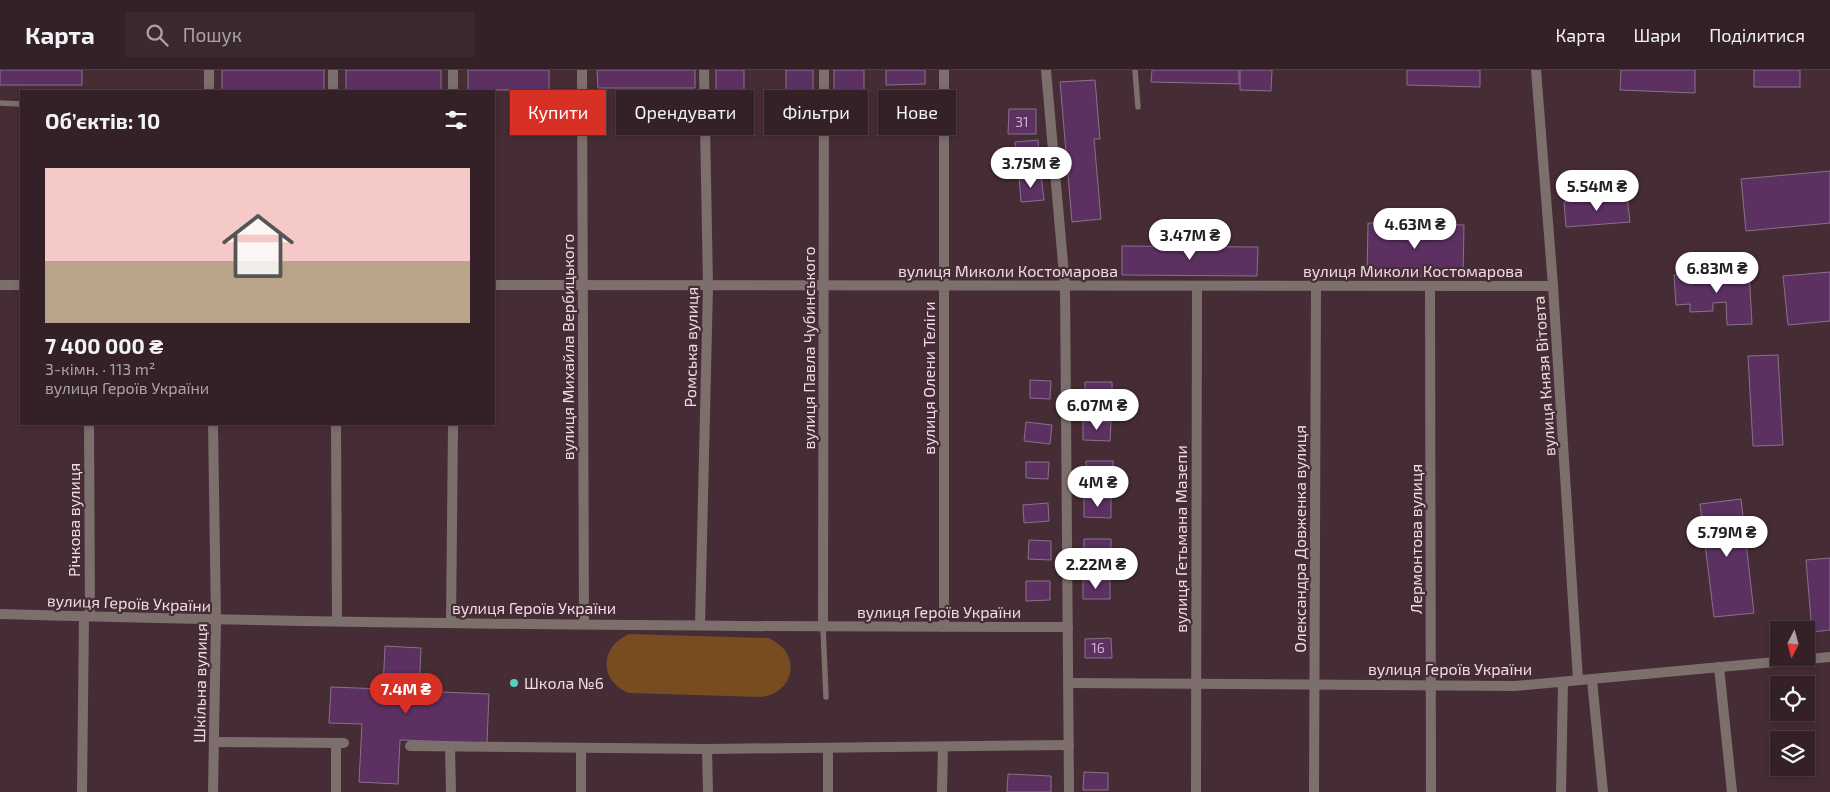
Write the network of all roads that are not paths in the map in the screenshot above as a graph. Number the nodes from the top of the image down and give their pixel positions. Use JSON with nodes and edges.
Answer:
{"nodes":[{"id":1,"x":209,"y":70,"type":"edge"},
{"id":2,"x":333,"y":70,"type":"edge"},
{"id":3,"x":453,"y":70,"type":"edge"},
{"id":4,"x":582,"y":70,"type":"edge"},
{"id":5,"x":704,"y":70,"type":"edge"},
{"id":6,"x":824,"y":70,"type":"edge"},
{"id":7,"x":944,"y":70,"type":"edge"},
{"id":8,"x":1046,"y":70,"type":"edge"},
{"id":9,"x":1135,"y":70,"type":"edge"},
{"id":10,"x":1536,"y":70,"type":"edge"},
{"id":11,"x":209,"y":90,"type":"edge"},
{"id":12,"x":333,"y":90,"type":"edge"},
{"id":13,"x":453,"y":90,"type":"edge"},
{"id":14,"x":0,"y":103,"type":"edge"},
{"id":15,"x":20,"y":104,"type":"edge"},
{"id":16,"x":1138,"y":107,"type":"dead end"},
{"id":17,"x":495,"y":285,"type":"edge"},
{"id":18,"x":582,"y":285,"type":"junction"},
{"id":19,"x":0,"y":286,"type":"edge"},
{"id":20,"x":20,"y":286,"type":"edge"},
{"id":21,"x":708,"y":286,"type":"junction"},
{"id":22,"x":824,"y":286,"type":"junction"},
{"id":23,"x":944,"y":286,"type":"junction"},
{"id":24,"x":1065,"y":286,"type":"junction"},
{"id":25,"x":1197,"y":286,"type":"junction"},
{"id":26,"x":1316,"y":286,"type":"junction"},
{"id":27,"x":1430,"y":286,"type":"junction"},
{"id":28,"x":1553,"y":286,"type":"junction"},
{"id":29,"x":89,"y":425,"type":"edge"},
{"id":30,"x":213,"y":425,"type":"edge"},
{"id":31,"x":336,"y":425,"type":"edge"},
{"id":32,"x":453,"y":425,"type":"edge"},
{"id":33,"x":0,"y":614,"type":"edge"},
{"id":34,"x":86,"y":616,"type":"junction"},
{"id":35,"x":216,"y":620,"type":"junction"},
{"id":36,"x":337,"y":621,"type":"junction"},
{"id":37,"x":451,"y":623,"type":"junction"},
{"id":38,"x":584,"y":624,"type":"junction"},
{"id":39,"x":700,"y":625,"type":"junction"},
{"id":40,"x":823,"y":627,"type":"junction"},
{"id":41,"x":944,"y":627,"type":"junction"},
{"id":42,"x":1068,"y":627,"type":"junction"},
{"id":43,"x":1830,"y":658,"type":"edge"},
{"id":44,"x":1720,"y":667,"type":"junction"},
{"id":45,"x":1578,"y":680,"type":"junction"},
{"id":46,"x":1592,"y":680,"type":"junction"},
{"id":47,"x":1563,"y":682,"type":"junction"},
{"id":48,"x":1068,"y":683,"type":"junction"},
{"id":49,"x":1195,"y":684,"type":"junction"},
{"id":50,"x":1314,"y":684,"type":"junction"},
{"id":51,"x":1431,"y":685,"type":"junction"},
{"id":52,"x":826,"y":698,"type":"dead end"},
{"id":53,"x":214,"y":742,"type":"junction"},
{"id":54,"x":1069,"y":745,"type":"junction"},
{"id":55,"x":410,"y":746,"type":"dead end"},
{"id":56,"x":450,"y":747,"type":"junction"},
{"id":57,"x":943,"y":747,"type":"junction"},
{"id":58,"x":581,"y":748,"type":"junction"},
{"id":59,"x":828,"y":748,"type":"junction"},
{"id":60,"x":707,"y":749,"type":"junction"},
{"id":61,"x":82,"y":792,"type":"edge"},
{"id":62,"x":213,"y":792,"type":"edge"},
{"id":63,"x":336,"y":792,"type":"edge"},
{"id":64,"x":451,"y":792,"type":"edge"},
{"id":65,"x":581,"y":792,"type":"edge"},
{"id":66,"x":708,"y":792,"type":"edge"},
{"id":67,"x":828,"y":792,"type":"edge"},
{"id":68,"x":942,"y":792,"type":"edge"},
{"id":69,"x":1069,"y":792,"type":"edge"},
{"id":70,"x":1196,"y":792,"type":"edge"},
{"id":71,"x":1314,"y":792,"type":"edge"},
{"id":72,"x":1431,"y":792,"type":"edge"},
{"id":73,"x":1561,"y":792,"type":"edge"},
{"id":74,"x":1603,"y":792,"type":"edge"},
{"id":75,"x":1732,"y":792,"type":"edge"}],
"edges":[{"from":1,"to":11,"type":"street"},
{"from":2,"to":12,"type":"street"},
{"from":3,"to":13,"type":"street"},
{"from":4,"to":18,"type":"street","name":"вулиця Михайла Вербицького"},
{"from":5,"to":21,"type":"street","name":"Ромська вулиця"},
{"from":6,"to":22,"type":"street","name":"вулиця Павла Чубинського"},
{"from":7,"to":23,"type":"street","name":"вулиця Олени Теліги"},
{"from":8,"to":24,"type":"street"},
{"from":9,"to":16,"type":"lane"},
{"from":10,"to":28,"type":"street","name":"вулиця Князя Вітовта"},
{"from":14,"to":15,"type":"lane"},
{"from":17,"to":18,"type":"street","name":"вулиця Миколи Костомарова"},
{"from":18,"to":21,"type":"street","name":"вулиця Миколи Костомарова"},
{"from":18,"to":38,"type":"street","name":"вулиця Михайла Вербицького"},
{"from":19,"to":20,"type":"street"},
{"from":21,"to":22,"type":"street","name":"вулиця Миколи Костомарова"},
{"from":21,"to":39,"type":"street","name":"Ромська вулиця"},
{"from":22,"to":23,"type":"street","name":"вулиця Миколи Костомарова"},
{"from":22,"to":40,"type":"street","name":"вулиця Павла Чубинського"},
{"from":23,"to":24,"type":"street","name":"вулиця Миколи Костомарова"},
{"from":23,"to":41,"type":"street","name":"вулиця Олени Теліги"},
{"from":24,"to":25,"type":"street","name":"вулиця Миколи Костомарова"},
{"from":24,"to":42,"type":"street"},
{"from":25,"to":26,"type":"street","name":"вулиця Миколи Костомарова"},
{"from":25,"to":49,"type":"street","name":"вулиця Гетьмана Мазепи"},
{"from":26,"to":27,"type":"street","name":"вулиця Миколи Костомарова"},
{"from":26,"to":50,"type":"street","name":"Олександра Довженка вулиця"},
{"from":27,"to":28,"type":"street","name":"вулиця Миколи Костомарова"},
{"from":27,"to":51,"type":"street","name":"Лермонтова вулиця"},
{"from":28,"to":45,"type":"street","name":"вулиця Князя Вітовта"},
{"from":29,"to":34,"type":"street","name":"Річкова вулиця"},
{"from":30,"to":35,"type":"street","name":"Шкільна вулиця"},
{"from":31,"to":36,"type":"street"},
{"from":32,"to":37,"type":"street"},
{"from":33,"to":34,"type":"street","name":"вулиця Героїв України"},
{"from":34,"to":35,"type":"street","name":"вулиця Героїв України"},
{"from":34,"to":61,"type":"street","name":"Річкова вулиця"},
{"from":35,"to":36,"type":"street","name":"вулиця Героїв України"},
{"from":35,"to":53,"type":"street","name":"Шкільна вулиця"},
{"from":36,"to":37,"type":"street","name":"вулиця Героїв України"},
{"from":37,"to":38,"type":"street","name":"вулиця Героїв України"},
{"from":38,"to":39,"type":"street","name":"вулиця Героїв України"},
{"from":39,"to":40,"type":"street","name":"вулиця Героїв України"},
{"from":40,"to":41,"type":"street","name":"вулиця Героїв України"},
{"from":40,"to":52,"type":"lane"},
{"from":41,"to":42,"type":"street","name":"вулиця Героїв України"},
{"from":42,"to":48,"type":"street"},
{"from":43,"to":44,"type":"street","name":"вулиця Героїв України"},
{"from":44,"to":46,"type":"street","name":"вулиця Героїв України"},
{"from":44,"to":75,"type":"street"},
{"from":45,"to":46,"type":"street","name":"вулиця Героїв України"},
{"from":45,"to":47,"type":"street","name":"вулиця Героїв України"},
{"from":46,"to":74,"type":"street"},
{"from":47,"to":51,"type":"street","name":"вулиця Героїв України"},
{"from":47,"to":73,"type":"street"},
{"from":48,"to":49,"type":"street","name":"вулиця Героїв України"},
{"from":48,"to":54,"type":"street"},
{"from":49,"to":50,"type":"street","name":"вулиця Героїв України"},
{"from":49,"to":70,"type":"street","name":"вулиця Гетьмана Мазепи"},
{"from":50,"to":51,"type":"street","name":"вулиця Героїв України"},
{"from":50,"to":71,"type":"street","name":"Олександра Довженка вулиця"},
{"from":51,"to":72,"type":"street","name":"Лермонтова вулиця"},
{"from":53,"to":62,"type":"street","name":"Шкільна вулиця"},
{"from":53,"to":63,"type":"street"},
{"from":54,"to":57,"type":"street"},
{"from":54,"to":69,"type":"street"},
{"from":55,"to":56,"type":"street"},
{"from":56,"to":58,"type":"street"},
{"from":56,"to":64,"type":"street"},
{"from":57,"to":59,"type":"street"},
{"from":57,"to":68,"type":"street"},
{"from":58,"to":60,"type":"street"},
{"from":58,"to":65,"type":"street"},
{"from":59,"to":60,"type":"street"},
{"from":59,"to":67,"type":"street"},
{"from":60,"to":66,"type":"street"}]}
